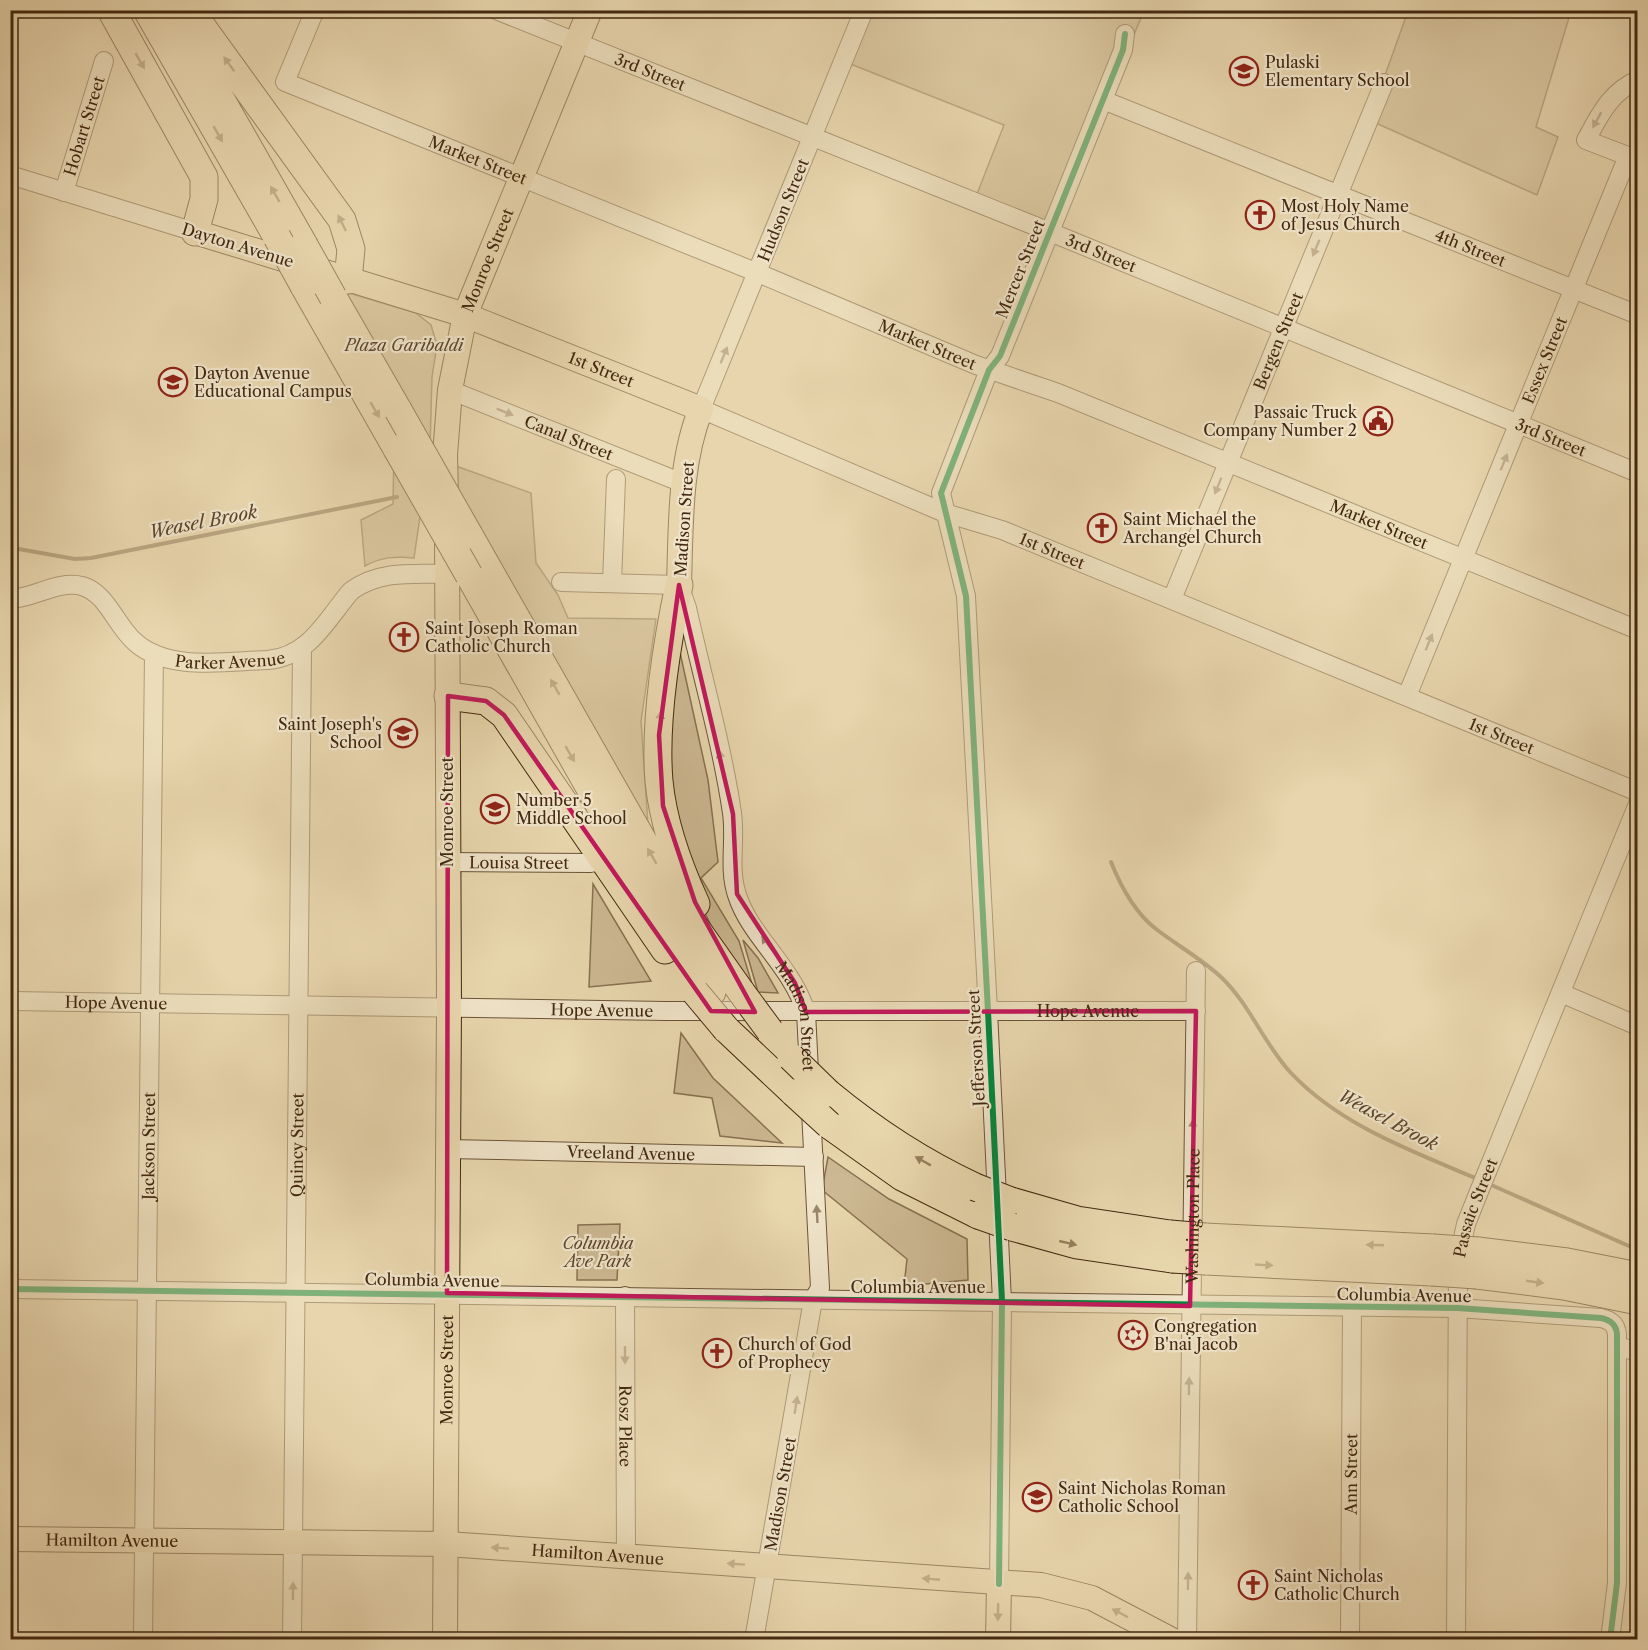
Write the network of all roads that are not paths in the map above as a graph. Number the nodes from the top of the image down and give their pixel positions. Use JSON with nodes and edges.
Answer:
{"nodes":[{"id":1,"x":111,"y":10,"type":"edge"},
{"id":2,"x":147,"y":10,"type":"edge"},
{"id":3,"x":170,"y":10,"type":"edge"},
{"id":4,"x":190,"y":10,"type":"edge"},
{"id":5,"x":315,"y":10,"type":"edge"},
{"id":6,"x":496,"y":10,"type":"edge"},
{"id":7,"x":590,"y":10,"type":"edge"},
{"id":8,"x":864,"y":10,"type":"edge"},
{"id":9,"x":1125,"y":34,"type":"dead end"},
{"id":10,"x":576,"y":44,"type":"junction"},
{"id":11,"x":104,"y":61,"type":"dead end"},
{"id":12,"x":1638,"y":80,"type":"edge"},
{"id":13,"x":1384,"y":82,"type":"dead end"},
{"id":14,"x":1103,"y":100,"type":"junction"},
{"id":15,"x":812,"y":138,"type":"junction"},
{"id":16,"x":1633,"y":158,"type":"edge"},
{"id":17,"x":10,"y":175,"type":"edge"},
{"id":18,"x":521,"y":179,"type":"junction"},
{"id":19,"x":64,"y":192,"type":"junction"},
{"id":20,"x":1339,"y":194,"type":"junction"},
{"id":21,"x":195,"y":232,"type":"junction"},
{"id":22,"x":1050,"y":232,"type":"junction"},
{"id":23,"x":758,"y":273,"type":"junction"},
{"id":24,"x":341,"y":288,"type":"junction"},
{"id":25,"x":1574,"y":289,"type":"junction"},
{"id":26,"x":465,"y":315,"type":"junction"},
{"id":27,"x":1638,"y":315,"type":"edge"},
{"id":28,"x":1283,"y":328,"type":"junction"},
{"id":29,"x":989,"y":370,"type":"junction"},
{"id":30,"x":450,"y":390,"type":"junction"},
{"id":31,"x":701,"y":409,"type":"junction"},
{"id":32,"x":1519,"y":424,"type":"junction"},
{"id":33,"x":1228,"y":463,"type":"junction"},
{"id":34,"x":1638,"y":473,"type":"edge"},
{"id":35,"x":616,"y":479,"type":"dead end"},
{"id":36,"x":685,"y":484,"type":"junction"},
{"id":37,"x":945,"y":513,"type":"junction"},
{"id":38,"x":1464,"y":559,"type":"junction"},
{"id":39,"x":458,"y":575,"type":"junction"},
{"id":40,"x":561,"y":582,"type":"dead end"},
{"id":41,"x":612,"y":583,"type":"junction"},
{"id":42,"x":679,"y":585,"type":"junction"},
{"id":43,"x":10,"y":599,"type":"edge"},
{"id":44,"x":1172,"y":599,"type":"junction"},
{"id":45,"x":1638,"y":630,"type":"edge"},
{"id":46,"x":302,"y":650,"type":"junction"},
{"id":47,"x":154,"y":654,"type":"junction"},
{"id":48,"x":448,"y":696,"type":"junction"},
{"id":49,"x":1407,"y":696,"type":"junction"},
{"id":50,"x":1638,"y":792,"type":"edge"},
{"id":51,"x":1638,"y":804,"type":"edge"},
{"id":52,"x":447,"y":862,"type":"junction"},
{"id":53,"x":591,"y":863,"type":"dead end"},
{"id":54,"x":1196,"y":971,"type":"dead end"},
{"id":55,"x":704,"y":992,"type":"junction"},
{"id":56,"x":742,"y":993,"type":"junction"},
{"id":57,"x":1560,"y":993,"type":"junction"},
{"id":58,"x":10,"y":1001,"type":"edge"},
{"id":59,"x":152,"y":1003,"type":"junction"},
{"id":60,"x":297,"y":1004,"type":"junction"},
{"id":61,"x":449,"y":1006,"type":"junction"},
{"id":62,"x":988,"y":1011,"type":"junction"},
{"id":63,"x":1196,"y":1011,"type":"junction"},
{"id":64,"x":806,"y":1012,"type":"junction"},
{"id":65,"x":1638,"y":1026,"type":"edge"},
{"id":66,"x":448,"y":1149,"type":"junction"},
{"id":67,"x":814,"y":1156,"type":"junction"},
{"id":68,"x":1011,"y":1214,"type":"junction"},
{"id":69,"x":1477,"y":1263,"type":"junction"},
{"id":70,"x":1638,"y":1276,"type":"edge"},
{"id":71,"x":10,"y":1289,"type":"edge"},
{"id":72,"x":147,"y":1291,"type":"junction"},
{"id":73,"x":295,"y":1292,"type":"junction"},
{"id":74,"x":447,"y":1293,"type":"junction"},
{"id":75,"x":625,"y":1296,"type":"junction"},
{"id":76,"x":813,"y":1300,"type":"junction"},
{"id":77,"x":1002,"y":1301,"type":"junction"},
{"id":78,"x":1638,"y":1301,"type":"edge"},
{"id":79,"x":1190,"y":1306,"type":"junction"},
{"id":80,"x":1352,"y":1308,"type":"junction"},
{"id":81,"x":1457,"y":1308,"type":"junction"},
{"id":82,"x":1617,"y":1346,"type":"junction"},
{"id":83,"x":1638,"y":1352,"type":"edge"},
{"id":84,"x":10,"y":1539,"type":"edge"},
{"id":85,"x":145,"y":1540,"type":"junction"},
{"id":86,"x":293,"y":1542,"type":"junction"},
{"id":87,"x":447,"y":1544,"type":"junction"},
{"id":88,"x":626,"y":1556,"type":"junction"},
{"id":89,"x":767,"y":1566,"type":"junction"},
{"id":90,"x":999,"y":1584,"type":"junction"},
{"id":91,"x":143,"y":1640,"type":"edge"},
{"id":92,"x":292,"y":1640,"type":"edge"},
{"id":93,"x":446,"y":1640,"type":"edge"},
{"id":94,"x":754,"y":1640,"type":"edge"},
{"id":95,"x":998,"y":1640,"type":"edge"},
{"id":96,"x":1172,"y":1640,"type":"edge"},
{"id":97,"x":1187,"y":1640,"type":"edge"},
{"id":98,"x":1350,"y":1640,"type":"edge"},
{"id":99,"x":1456,"y":1640,"type":"edge"},
{"id":100,"x":1610,"y":1640,"type":"edge"}],
"edges":[{"from":1,"to":21,"type":"highway","one_way":true},
{"from":2,"to":39,"type":"highway","one_way":true,"bridge":true},
{"from":24,"to":3,"type":"highway","one_way":true,"bridge":true},
{"from":24,"to":4,"type":"highway","one_way":true},
{"from":5,"to":18,"type":"street","name":"Market Street"},
{"from":6,"to":10,"type":"street","name":"3rd Street"},
{"from":7,"to":10,"type":"main road","name":"Monroe Street"},
{"from":8,"to":15,"type":"street","name":"Hudson Street"},
{"from":9,"to":14,"type":"street","name":"Mercer Street"},
{"from":10,"to":15,"type":"street","name":"3rd Street"},
{"from":10,"to":18,"type":"main road","name":"Monroe Street"},
{"from":11,"to":19,"type":"street","name":"Hobart Street"},
{"from":12,"to":16,"type":"street","one_way":true},
{"from":13,"to":20,"type":"street","name":"Bergen Street"},
{"from":14,"to":20,"type":"street","name":"4th Street"},
{"from":14,"to":22,"type":"street","name":"Mercer Street"},
{"from":15,"to":22,"type":"street","name":"3rd Street"},
{"from":15,"to":23,"type":"street","name":"Hudson Street"},
{"from":16,"to":25,"type":"street","name":"Essex Street"},
{"from":17,"to":19,"type":"street","name":"Dayton Avenue"},
{"from":18,"to":23,"type":"street","name":"Market Street"},
{"from":18,"to":26,"type":"main road","name":"Monroe Street"},
{"from":19,"to":21,"type":"street","name":"Dayton Avenue"},
{"from":20,"to":25,"type":"street","name":"4th Street"},
{"from":20,"to":28,"type":"street","name":"Bergen Street","one_way":true},
{"from":21,"to":24,"type":"main road","name":"Dayton Avenue"},
{"from":22,"to":28,"type":"street","name":"3rd Street"},
{"from":22,"to":29,"type":"street","name":"Mercer Street"},
{"from":23,"to":29,"type":"street","name":"Market Street"},
{"from":31,"to":23,"type":"street","name":"Hudson Street","one_way":true},
{"from":24,"to":26,"type":"main road","name":"Dayton Avenue"},
{"from":56,"to":24,"type":"highway","one_way":true,"bridge":true},
{"from":25,"to":27,"type":"street","name":"4th Street"},
{"from":25,"to":32,"type":"street","name":"Essex Street"},
{"from":26,"to":30,"type":"main road","name":"Monroe Street"},
{"from":26,"to":31,"type":"main road","name":"1st Street"},
{"from":28,"to":32,"type":"street","name":"3rd Street"},
{"from":28,"to":33,"type":"street","name":"Bergen Street"},
{"from":29,"to":33,"type":"street","name":"Market Street"},
{"from":29,"to":37,"type":"street","name":"Mercer Street"},
{"from":30,"to":36,"type":"street","name":"Canal Street","one_way":true},
{"from":30,"to":39,"type":"main road","name":"Monroe Street"},
{"from":31,"to":36,"type":"main road","name":"Madison Street"},
{"from":31,"to":37,"type":"street","name":"1st Street"},
{"from":32,"to":34,"type":"street","name":"3rd Street"},
{"from":38,"to":32,"type":"street","name":"Essex Street","one_way":true},
{"from":33,"to":38,"type":"street","name":"Market Street"},
{"from":33,"to":44,"type":"street","name":"Bergen Street","one_way":true},
{"from":35,"to":41,"type":"street"},
{"from":36,"to":42,"type":"main road","name":"Madison Street"},
{"from":37,"to":44,"type":"street","name":"1st Street"},
{"from":37,"to":62,"type":"street","name":"Jefferson Street"},
{"from":38,"to":45,"type":"street","name":"Market Street"},
{"from":49,"to":38,"type":"street","name":"Essex Street","one_way":true},
{"from":39,"to":46,"type":"street","name":"Parker Avenue"},
{"from":39,"to":48,"type":"main road","name":"Monroe Street"},
{"from":39,"to":55,"type":"highway","one_way":true},
{"from":40,"to":41,"type":"street"},
{"from":41,"to":42,"type":"street"},
{"from":56,"to":42,"type":"highway","one_way":true},
{"from":64,"to":42,"type":"street","name":"Madison Street","one_way":true},
{"from":43,"to":47,"type":"street","name":"Parker Avenue"},
{"from":44,"to":49,"type":"street","name":"1st Street"},
{"from":46,"to":47,"type":"street","name":"Parker Avenue"},
{"from":46,"to":60,"type":"street","name":"Quincy Street"},
{"from":47,"to":59,"type":"street","name":"Jackson Street"},
{"from":48,"to":52,"type":"main road","name":"Monroe Street"},
{"from":48,"to":55,"type":"highway"},
{"from":49,"to":50,"type":"street","name":"1st Street"},
{"from":51,"to":57,"type":"street","name":"Passaic Street"},
{"from":52,"to":53,"type":"street","name":"Louisa Street"},
{"from":52,"to":61,"type":"main road","name":"Monroe Street"},
{"from":54,"to":63,"type":"street","name":"Washington Place"},
{"from":55,"to":68,"type":"highway","bridge":true},
{"from":68,"to":56,"type":"highway","one_way":true,"bridge":true},
{"from":57,"to":65,"type":"street"},
{"from":57,"to":81,"type":"street","name":"Passaic Street"},
{"from":58,"to":59,"type":"street","name":"Hope Avenue"},
{"from":59,"to":60,"type":"street","name":"Hope Avenue"},
{"from":59,"to":72,"type":"street","name":"Jackson Street"},
{"from":60,"to":61,"type":"street","name":"Hope Avenue"},
{"from":60,"to":73,"type":"street","name":"Quincy Street"},
{"from":61,"to":64,"type":"street","name":"Hope Avenue"},
{"from":61,"to":66,"type":"main road","name":"Monroe Street"},
{"from":62,"to":63,"type":"street","name":"Hope Avenue"},
{"from":62,"to":64,"type":"street","name":"Hope Avenue"},
{"from":62,"to":77,"type":"street","name":"Jefferson Street"},
{"from":79,"to":63,"type":"street","name":"Washington Place","one_way":true},
{"from":64,"to":67,"type":"street","name":"Madison Street"},
{"from":66,"to":67,"type":"street","name":"Vreeland Avenue"},
{"from":66,"to":74,"type":"main road","name":"Monroe Street"},
{"from":76,"to":67,"type":"street","name":"Madison Street","one_way":true},
{"from":68,"to":69,"type":"highway","bridge":true},
{"from":69,"to":70,"type":"highway"},
{"from":69,"to":78,"type":"highway","one_way":true},
{"from":71,"to":72,"type":"street","name":"Columbia Avenue"},
{"from":72,"to":73,"type":"street","name":"Columbia Avenue"},
{"from":72,"to":85,"type":"street","name":"Jackson Street"},
{"from":73,"to":74,"type":"street","name":"Columbia Avenue"},
{"from":73,"to":86,"type":"street","name":"Quincy Street"},
{"from":74,"to":75,"type":"street","name":"Columbia Avenue"},
{"from":74,"to":87,"type":"main road","name":"Monroe Street"},
{"from":75,"to":76,"type":"street","name":"Columbia Avenue"},
{"from":75,"to":88,"type":"street","name":"Rosz Place","one_way":true},
{"from":76,"to":77,"type":"street","name":"Columbia Avenue"},
{"from":89,"to":76,"type":"street","name":"Madison Street","one_way":true},
{"from":77,"to":79,"type":"street","name":"Columbia Avenue"},
{"from":77,"to":90,"type":"street","name":"Jefferson Street"},
{"from":79,"to":80,"type":"street","name":"Columbia Avenue"},
{"from":97,"to":79,"type":"street","name":"Washington Place","one_way":true},
{"from":80,"to":81,"type":"street","name":"Columbia Avenue"},
{"from":80,"to":98,"type":"street","name":"Ann Street"},
{"from":81,"to":82,"type":"street","name":"Columbia Avenue"},
{"from":81,"to":99,"type":"street","name":"Passaic Street"},
{"from":82,"to":83,"type":"street"},
{"from":82,"to":100,"type":"street","name":"Columbia Avenue"},
{"from":84,"to":85,"type":"main road","name":"Hamilton Avenue"},
{"from":85,"to":86,"type":"main road","name":"Hamilton Avenue"},
{"from":85,"to":91,"type":"street","name":"Jackson Street"},
{"from":86,"to":87,"type":"main road","name":"Hamilton Avenue"},
{"from":92,"to":86,"type":"street","name":"Quincy Street","one_way":true},
{"from":88,"to":87,"type":"main road","name":"Hamilton Avenue","one_way":true},
{"from":87,"to":93,"type":"main road","name":"Monroe Street"},
{"from":89,"to":88,"type":"main road","name":"Hamilton Avenue","one_way":true},
{"from":90,"to":89,"type":"main road","name":"Hamilton Avenue","one_way":true},
{"from":89,"to":94,"type":"street","name":"Madison Street"},
{"from":90,"to":95,"type":"main road","name":"Jefferson Street","one_way":true},
{"from":96,"to":90,"type":"main road","name":"Hamilton Avenue","one_way":true}]}
